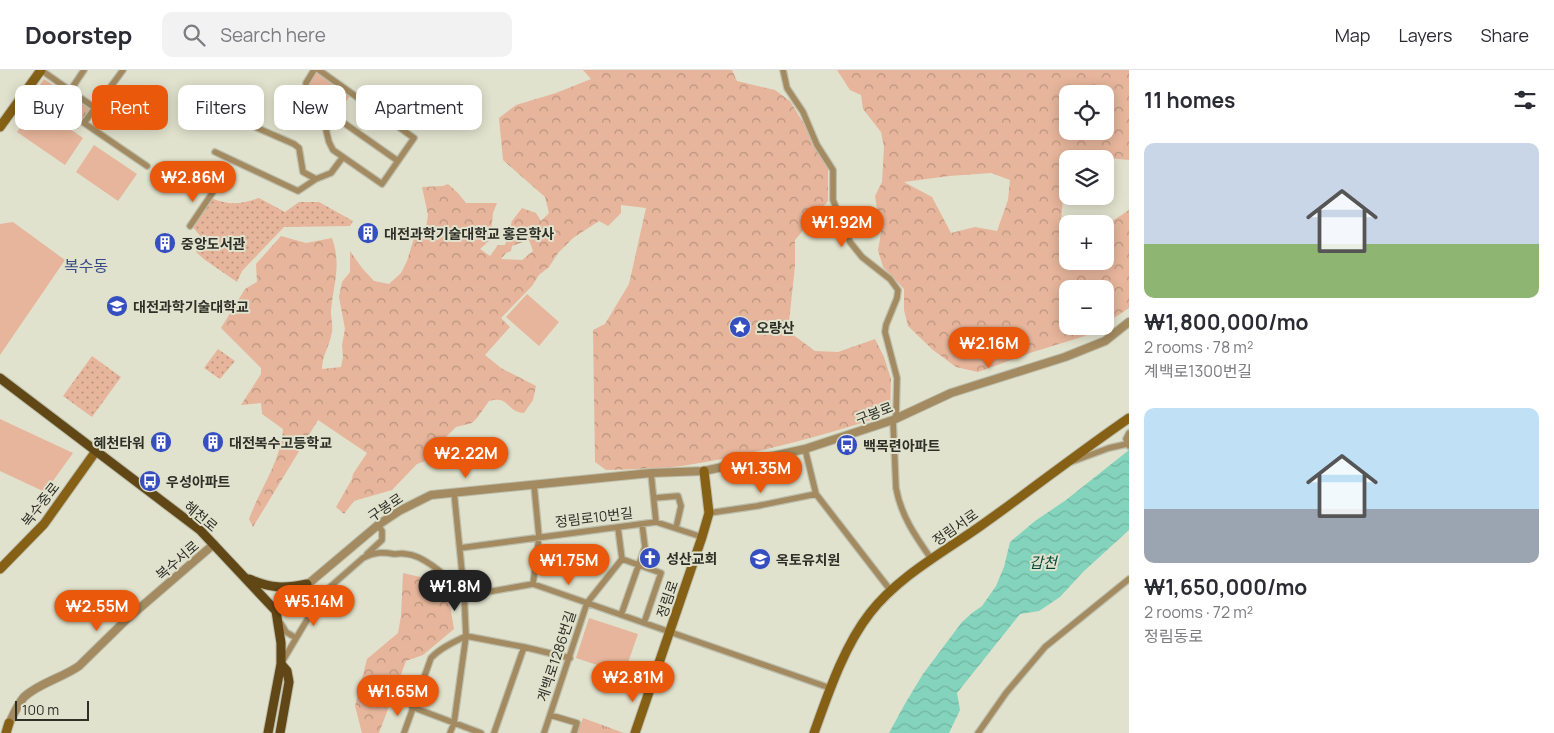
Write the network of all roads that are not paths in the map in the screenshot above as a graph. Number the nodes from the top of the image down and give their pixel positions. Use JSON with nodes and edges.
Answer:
{"nodes":[{"id":1,"x":41,"y":70,"type":"edge"},
{"id":2,"x":84,"y":70,"type":"edge"},
{"id":3,"x":122,"y":70,"type":"edge"},
{"id":4,"x":314,"y":70,"type":"edge"},
{"id":5,"x":319,"y":70,"type":"edge"},
{"id":6,"x":783,"y":70,"type":"edge"},
{"id":7,"x":62,"y":85,"type":"edge"},
{"id":8,"x":74,"y":85,"type":"edge"},
{"id":9,"x":111,"y":85,"type":"edge"},
{"id":10,"x":306,"y":85,"type":"edge"},
{"id":11,"x":92,"y":112,"type":"edge"},
{"id":12,"x":346,"y":126,"type":"edge"},
{"id":13,"x":0,"y":128,"type":"edge"},
{"id":14,"x":92,"y":129,"type":"edge"},
{"id":15,"x":93,"y":130,"type":"edge"},
{"id":16,"x":262,"y":130,"type":"edge"},
{"id":17,"x":326,"y":130,"type":"edge"},
{"id":18,"x":215,"y":152,"type":"dead end"},
{"id":19,"x":343,"y":157,"type":"junction"},
{"id":20,"x":398,"y":161,"type":"junction"},
{"id":21,"x":147,"y":166,"type":"dead end"},
{"id":22,"x":316,"y":179,"type":"junction"},
{"id":23,"x":213,"y":192,"type":"dead end"},
{"id":24,"x":190,"y":226,"type":"dead end"},
{"id":25,"x":1129,"y":322,"type":"edge"},
{"id":26,"x":0,"y":378,"type":"edge"},
{"id":27,"x":1129,"y":418,"type":"edge"},
{"id":28,"x":895,"y":419,"type":"junction"},
{"id":29,"x":1129,"y":433,"type":"edge"},
{"id":30,"x":1128,"y":445,"type":"edge"},
{"id":31,"x":805,"y":448,"type":"junction"},
{"id":32,"x":96,"y":451,"type":"junction"},
{"id":33,"x":1066,"y":463,"type":"junction"},
{"id":34,"x":704,"y":471,"type":"junction"},
{"id":35,"x":651,"y":473,"type":"junction"},
{"id":36,"x":534,"y":485,"type":"junction"},
{"id":37,"x":454,"y":492,"type":"junction"},
{"id":38,"x":816,"y":494,"type":"junction"},
{"id":39,"x":654,"y":498,"type":"junction"},
{"id":40,"x":708,"y":513,"type":"junction"},
{"id":41,"x":656,"y":522,"type":"junction"},
{"id":42,"x":642,"y":524,"type":"junction"},
{"id":43,"x":378,"y":525,"type":"junction"},
{"id":44,"x":618,"y":528,"type":"junction"},
{"id":45,"x":676,"y":528,"type":"junction"},
{"id":46,"x":538,"y":537,"type":"junction"},
{"id":47,"x":702,"y":538,"type":"junction"},
{"id":48,"x":214,"y":544,"type":"junction"},
{"id":49,"x":460,"y":548,"type":"junction"},
{"id":50,"x":363,"y":558,"type":"junction"},
{"id":51,"x":622,"y":559,"type":"junction"},
{"id":52,"x":932,"y":560,"type":"junction"},
{"id":53,"x":639,"y":565,"type":"junction"},
{"id":54,"x":0,"y":569,"type":"edge"},
{"id":55,"x":248,"y":579,"type":"junction"},
{"id":56,"x":1129,"y":579,"type":"edge"},
{"id":57,"x":307,"y":584,"type":"junction"},
{"id":58,"x":533,"y":584,"type":"junction"},
{"id":59,"x":891,"y":591,"type":"junction"},
{"id":60,"x":464,"y":594,"type":"junction"},
{"id":61,"x":587,"y":603,"type":"junction"},
{"id":62,"x":277,"y":615,"type":"junction"},
{"id":63,"x":621,"y":615,"type":"junction"},
{"id":64,"x":644,"y":623,"type":"junction"},
{"id":65,"x":670,"y":632,"type":"junction"},
{"id":66,"x":466,"y":636,"type":"junction"},
{"id":67,"x":296,"y":638,"type":"junction"},
{"id":68,"x":524,"y":647,"type":"junction"},
{"id":69,"x":570,"y":658,"type":"junction"},
{"id":70,"x":281,"y":664,"type":"junction"},
{"id":71,"x":830,"y":688,"type":"junction"},
{"id":72,"x":412,"y":707,"type":"junction"},
{"id":73,"x":550,"y":715,"type":"junction"},
{"id":74,"x":454,"y":723,"type":"junction"},
{"id":75,"x":9,"y":724,"type":"joint"},
{"id":76,"x":5,"y":733,"type":"edge"},
{"id":77,"x":268,"y":733,"type":"edge"},
{"id":78,"x":280,"y":733,"type":"edge"},
{"id":79,"x":404,"y":733,"type":"edge"},
{"id":80,"x":450,"y":733,"type":"edge"},
{"id":81,"x":481,"y":733,"type":"edge"},
{"id":82,"x":494,"y":733,"type":"edge"},
{"id":83,"x":544,"y":733,"type":"edge"},
{"id":84,"x":574,"y":733,"type":"edge"},
{"id":85,"x":635,"y":733,"type":"edge"},
{"id":86,"x":814,"y":733,"type":"edge"},
{"id":87,"x":978,"y":733,"type":"edge"}],
"edges":[{"from":1,"to":7,"type":"street"},
{"from":1,"to":13,"type":"main road"},
{"from":2,"to":8,"type":"street"},
{"from":3,"to":9,"type":"street"},
{"from":4,"to":10,"type":"street"},
{"from":5,"to":20,"type":"street"},
{"from":6,"to":28,"type":"street"},
{"from":11,"to":14,"type":"street"},
{"from":12,"to":20,"type":"street"},
{"from":15,"to":21,"type":"street"},
{"from":16,"to":22,"type":"street"},
{"from":17,"to":19,"type":"street"},
{"from":18,"to":22,"type":"street"},
{"from":19,"to":20,"type":"street"},
{"from":19,"to":22,"type":"street"},
{"from":23,"to":24,"type":"street"},
{"from":25,"to":28,"type":"street","name":"구봉로"},
{"from":26,"to":32,"type":"main road","name":"혜천로"},
{"from":27,"to":33,"type":"main road","name":"정림서로"},
{"from":28,"to":31,"type":"street","name":"구봉로"},
{"from":28,"to":52,"type":"street"},
{"from":29,"to":30,"type":"street"},
{"from":30,"to":33,"type":"street"},
{"from":31,"to":34,"type":"street","name":"구봉로"},
{"from":31,"to":38,"type":"street"},
{"from":32,"to":48,"type":"main road","name":"혜천로"},
{"from":32,"to":54,"type":"main road","name":"복수중로"},
{"from":33,"to":52,"type":"main road","name":"정림서로"},
{"from":34,"to":35,"type":"street","name":"구봉로"},
{"from":34,"to":40,"type":"main road","name":"정림로"},
{"from":35,"to":36,"type":"street","name":"구봉로"},
{"from":35,"to":39,"type":"street"},
{"from":36,"to":37,"type":"street","name":"구봉로"},
{"from":36,"to":46,"type":"street"},
{"from":37,"to":43,"type":"street","name":"구봉로"},
{"from":37,"to":49,"type":"street"},
{"from":38,"to":40,"type":"street"},
{"from":38,"to":59,"type":"street"},
{"from":39,"to":41,"type":"street"},
{"from":39,"to":45,"type":"street"},
{"from":40,"to":47,"type":"main road","name":"정림로"},
{"from":41,"to":42,"type":"street","name":"정림로10번길"},
{"from":41,"to":45,"type":"street","name":"정림로10번길"},
{"from":42,"to":44,"type":"street","name":"정림로10번길"},
{"from":42,"to":53,"type":"street","name":"정림로10번길"},
{"from":43,"to":50,"type":"street"},
{"from":43,"to":57,"type":"street","name":"구봉로"},
{"from":44,"to":46,"type":"street","name":"정림로10번길"},
{"from":44,"to":51,"type":"street"},
{"from":45,"to":47,"type":"street","name":"정림로10번길"},
{"from":46,"to":49,"type":"street","name":"정림로10번길"},
{"from":46,"to":58,"type":"street"},
{"from":47,"to":65,"type":"main road","name":"정림로"},
{"from":48,"to":55,"type":"main road","name":"혜천로"},
{"from":48,"to":75,"type":"street","name":"복수서로"},
{"from":49,"to":60,"type":"street"},
{"from":50,"to":60,"type":"street"},
{"from":50,"to":67,"type":"street"},
{"from":51,"to":53,"type":"street","name":"정림로"},
{"from":51,"to":61,"type":"street","name":"계백로1286번길"},
{"from":52,"to":59,"type":"main road","name":"정림서로"},
{"from":53,"to":63,"type":"street","name":"정림로10번길"},
{"from":53,"to":64,"type":"street","name":"정림로"},
{"from":55,"to":57,"type":"main road"},
{"from":55,"to":62,"type":"main road","name":"혜천로"},
{"from":56,"to":87,"type":"street"},
{"from":57,"to":62,"type":"street","name":"구봉로"},
{"from":58,"to":60,"type":"street"},
{"from":58,"to":61,"type":"street"},
{"from":59,"to":71,"type":"main road","name":"정림서로"},
{"from":60,"to":66,"type":"street"},
{"from":61,"to":63,"type":"street"},
{"from":61,"to":69,"type":"street","name":"계백로1286번길"},
{"from":62,"to":67,"type":"street"},
{"from":62,"to":70,"type":"main road"},
{"from":63,"to":64,"type":"street"},
{"from":64,"to":65,"type":"street"},
{"from":65,"to":71,"type":"street"},
{"from":65,"to":85,"type":"main road","name":"정림로"},
{"from":66,"to":68,"type":"street"},
{"from":66,"to":72,"type":"street"},
{"from":66,"to":74,"type":"street"},
{"from":67,"to":70,"type":"street"},
{"from":68,"to":69,"type":"street"},
{"from":68,"to":82,"type":"street"},
{"from":69,"to":73,"type":"street","name":"계백로1286번길"},
{"from":70,"to":77,"type":"main road"},
{"from":70,"to":78,"type":"main road"},
{"from":71,"to":86,"type":"main road","name":"정림서로"},
{"from":72,"to":74,"type":"street"},
{"from":72,"to":79,"type":"street"},
{"from":73,"to":83,"type":"street","name":"계백로1286번길"},
{"from":73,"to":84,"type":"street","name":"계백로1286번길"},
{"from":74,"to":80,"type":"street"},
{"from":74,"to":81,"type":"street"},
{"from":75,"to":76,"type":"main road"}]}
